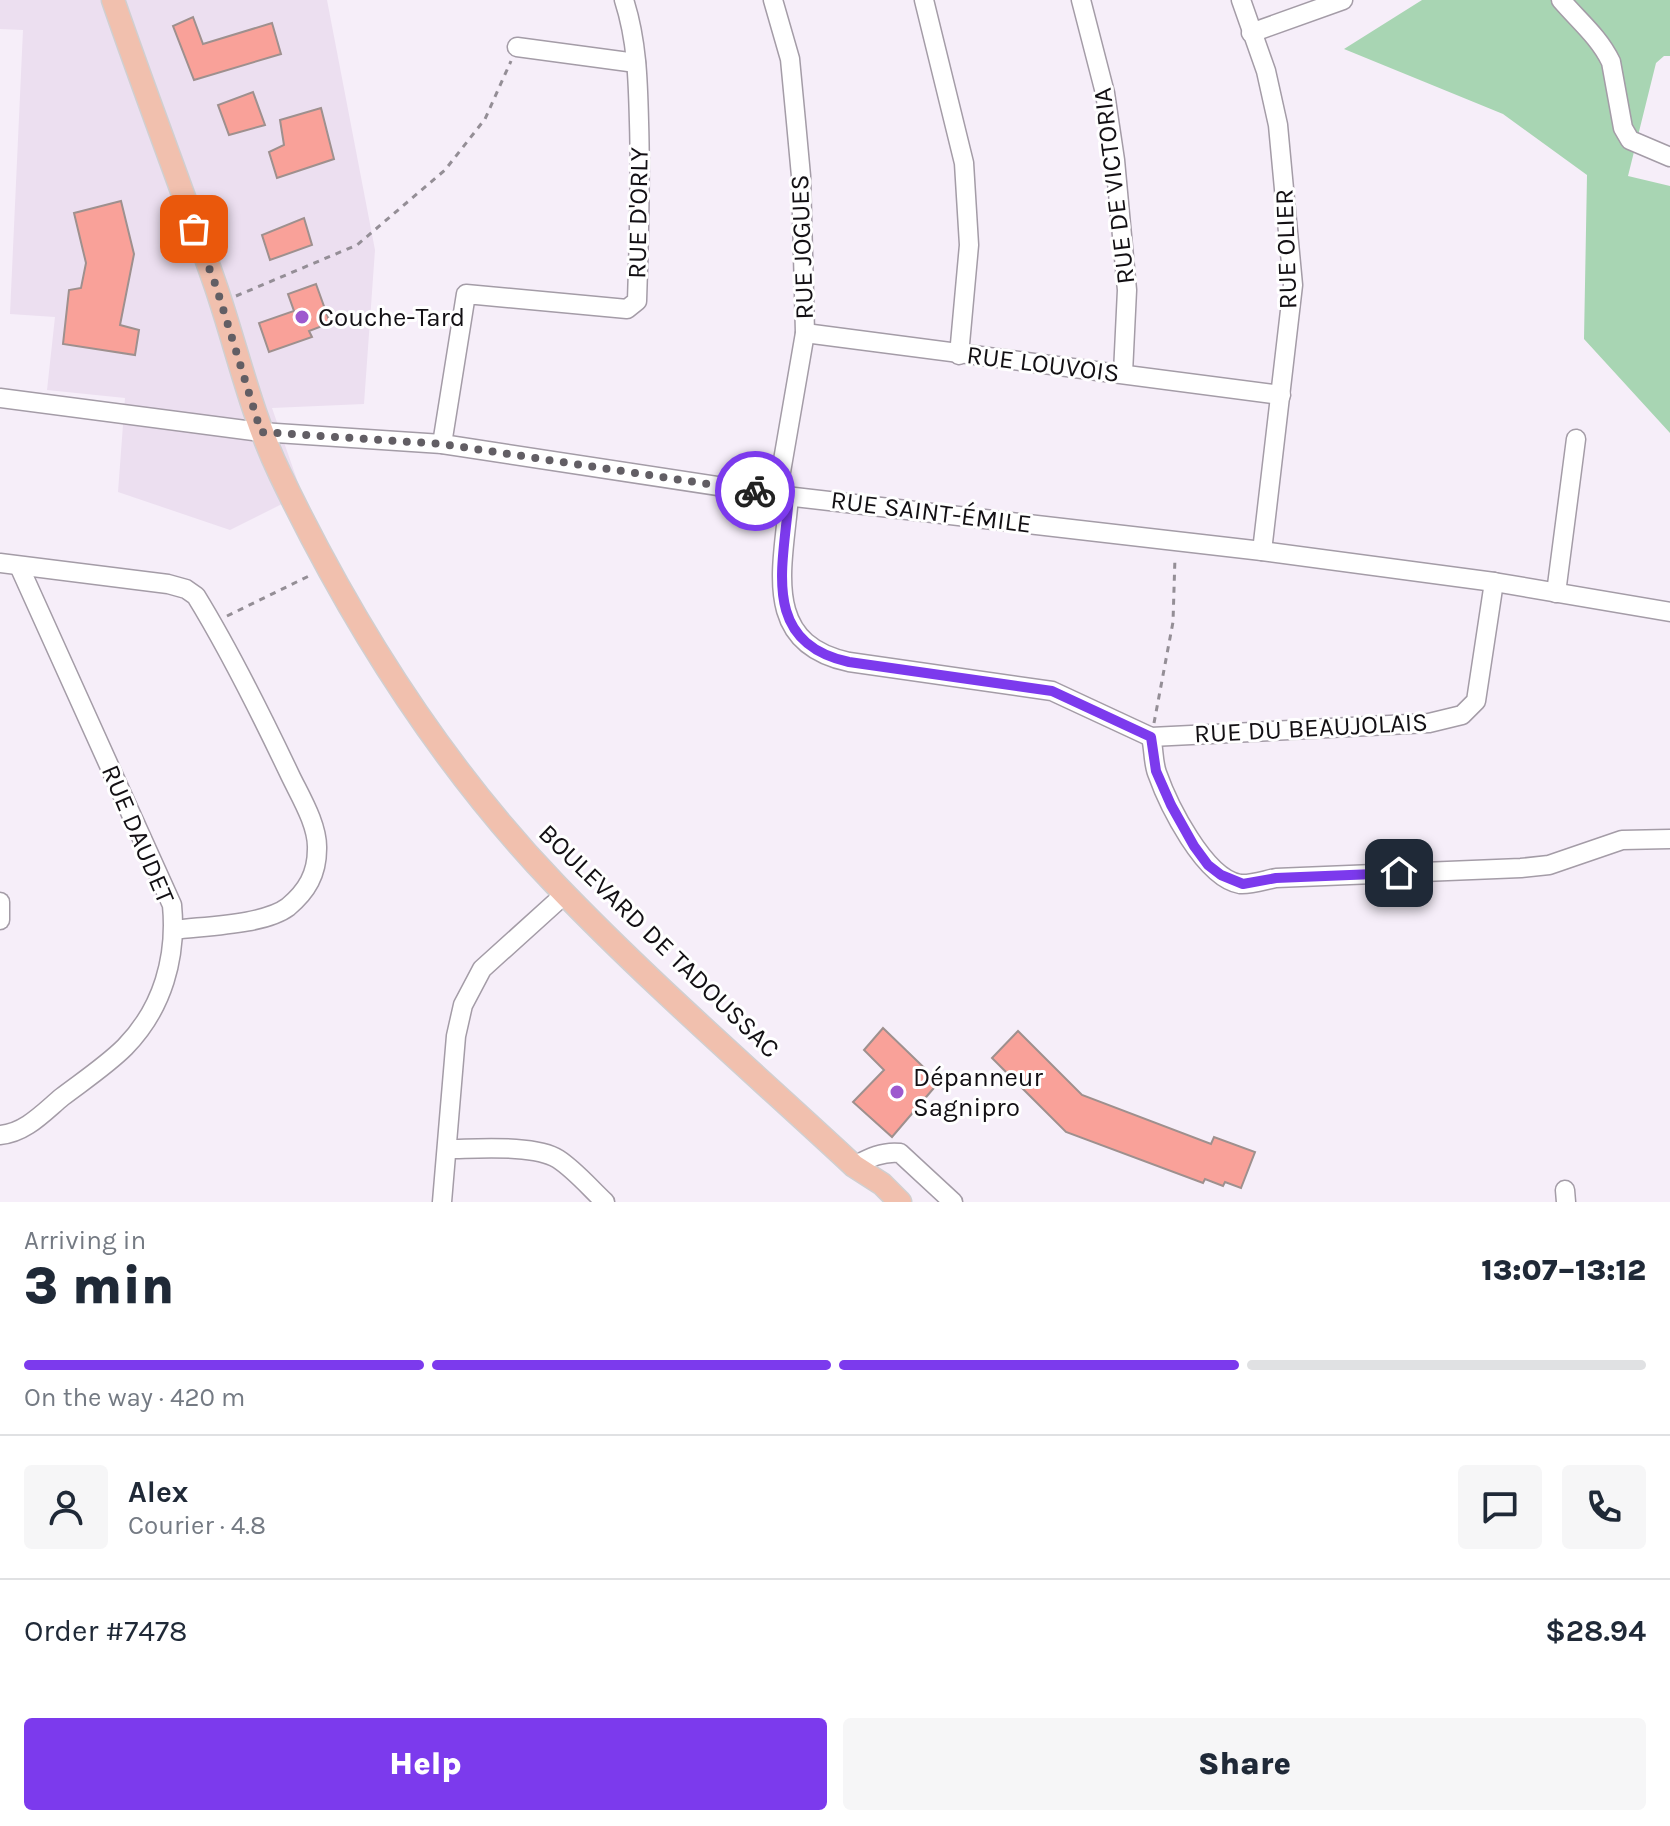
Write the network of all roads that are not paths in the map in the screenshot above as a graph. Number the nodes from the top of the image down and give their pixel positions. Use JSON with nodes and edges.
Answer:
{"nodes":[{"id":1,"x":113,"y":0,"type":"edge"},
{"id":2,"x":624,"y":0,"type":"edge"},
{"id":3,"x":773,"y":0,"type":"edge"},
{"id":4,"x":924,"y":0,"type":"edge"},
{"id":5,"x":1081,"y":0,"type":"edge"},
{"id":6,"x":1241,"y":0,"type":"edge"},
{"id":7,"x":1343,"y":0,"type":"edge"},
{"id":8,"x":1561,"y":0,"type":"edge"},
{"id":9,"x":1251,"y":33,"type":"junction"},
{"id":10,"x":517,"y":47,"type":"road end"},
{"id":11,"x":636,"y":63,"type":"junction"},
{"id":12,"x":1670,"y":157,"type":"edge"},
{"id":13,"x":805,"y":333,"type":"junction"},
{"id":14,"x":959,"y":355,"type":"junction"},
{"id":15,"x":1123,"y":373,"type":"junction"},
{"id":16,"x":1281,"y":395,"type":"junction"},
{"id":17,"x":0,"y":398,"type":"edge"},
{"id":18,"x":261,"y":432,"type":"junction"},
{"id":19,"x":1576,"y":439,"type":"dead end"},
{"id":20,"x":442,"y":444,"type":"junction"},
{"id":21,"x":783,"y":495,"type":"junction"},
{"id":22,"x":1262,"y":551,"type":"junction"},
{"id":23,"x":0,"y":563,"type":"edge"},
{"id":24,"x":19,"y":566,"type":"junction"},
{"id":25,"x":1494,"y":582,"type":"junction"},
{"id":26,"x":1556,"y":593,"type":"junction"},
{"id":27,"x":1670,"y":612,"type":"edge"},
{"id":28,"x":1151,"y":737,"type":"junction"},
{"id":29,"x":1670,"y":839,"type":"edge"},
{"id":30,"x":565,"y":894,"type":"junction"},
{"id":31,"x":0,"y":902,"type":"edge"},
{"id":32,"x":0,"y":920,"type":"edge"},
{"id":33,"x":174,"y":930,"type":"junction"},
{"id":34,"x":0,"y":1135,"type":"edge"},
{"id":35,"x":447,"y":1149,"type":"junction"},
{"id":36,"x":854,"y":1166,"type":"junction"},
{"id":37,"x":442,"y":1202,"type":"edge"},
{"id":38,"x":605,"y":1202,"type":"edge"},
{"id":39,"x":879,"y":1202,"type":"edge"},
{"id":40,"x":900,"y":1202,"type":"edge"},
{"id":41,"x":953,"y":1202,"type":"edge"}],
"edges":[{"from":1,"to":18,"type":"main road","name":"BOULEVARD DE TADOUSSAC"},
{"from":2,"to":11,"type":"street","name":"RUE D'ORLY"},
{"from":3,"to":13,"type":"street","name":"RUE JOGUES"},
{"from":4,"to":14,"type":"street"},
{"from":5,"to":15,"type":"street","name":"RUE DE VICTORIA"},
{"from":6,"to":9,"type":"street","name":"RUE OLIER"},
{"from":7,"to":9,"type":"street"},
{"from":8,"to":12,"type":"street"},
{"from":9,"to":16,"type":"street","name":"RUE OLIER"},
{"from":10,"to":11,"type":"street"},
{"from":11,"to":20,"type":"street","name":"RUE D'ORLY"},
{"from":13,"to":14,"type":"street","name":"RUE LOUVOIS"},
{"from":13,"to":21,"type":"street","name":"RUE JOGUES"},
{"from":14,"to":15,"type":"street","name":"RUE LOUVOIS"},
{"from":15,"to":16,"type":"street","name":"RUE LOUVOIS"},
{"from":16,"to":22,"type":"street","name":"RUE OLIER"},
{"from":17,"to":18,"type":"street","name":"RUE SAINT-ÉMILE"},
{"from":18,"to":20,"type":"street","name":"RUE SAINT-ÉMILE"},
{"from":18,"to":30,"type":"main road","name":"BOULEVARD DE TADOUSSAC"},
{"from":19,"to":26,"type":"street"},
{"from":20,"to":21,"type":"street","name":"RUE SAINT-ÉMILE"},
{"from":21,"to":22,"type":"street","name":"RUE SAINT-ÉMILE"},
{"from":21,"to":28,"type":"street","name":"RUE DU BEAUJOLAIS"},
{"from":22,"to":25,"type":"street","name":"RUE SAINT-ÉMILE"},
{"from":23,"to":24,"type":"street"},
{"from":24,"to":33,"type":"street","name":"RUE DAUDET"},
{"from":24,"to":33,"type":"street"},
{"from":25,"to":26,"type":"street","name":"RUE SAINT-ÉMILE"},
{"from":25,"to":28,"type":"street","name":"RUE DU BEAUJOLAIS"},
{"from":26,"to":27,"type":"street","name":"RUE SAINT-ÉMILE"},
{"from":28,"to":29,"type":"street"},
{"from":30,"to":35,"type":"street"},
{"from":30,"to":36,"type":"main road","name":"BOULEVARD DE TADOUSSAC"},
{"from":31,"to":32,"type":"street"},
{"from":33,"to":34,"type":"street","name":"RUE DAUDET"},
{"from":35,"to":37,"type":"street"},
{"from":35,"to":38,"type":"street"},
{"from":36,"to":39,"type":"main road","name":"BOULEVARD DE TADOUSSAC"},
{"from":36,"to":40,"type":"main road","name":"BOULEVARD DE TADOUSSAC"},
{"from":36,"to":41,"type":"street"}]}
